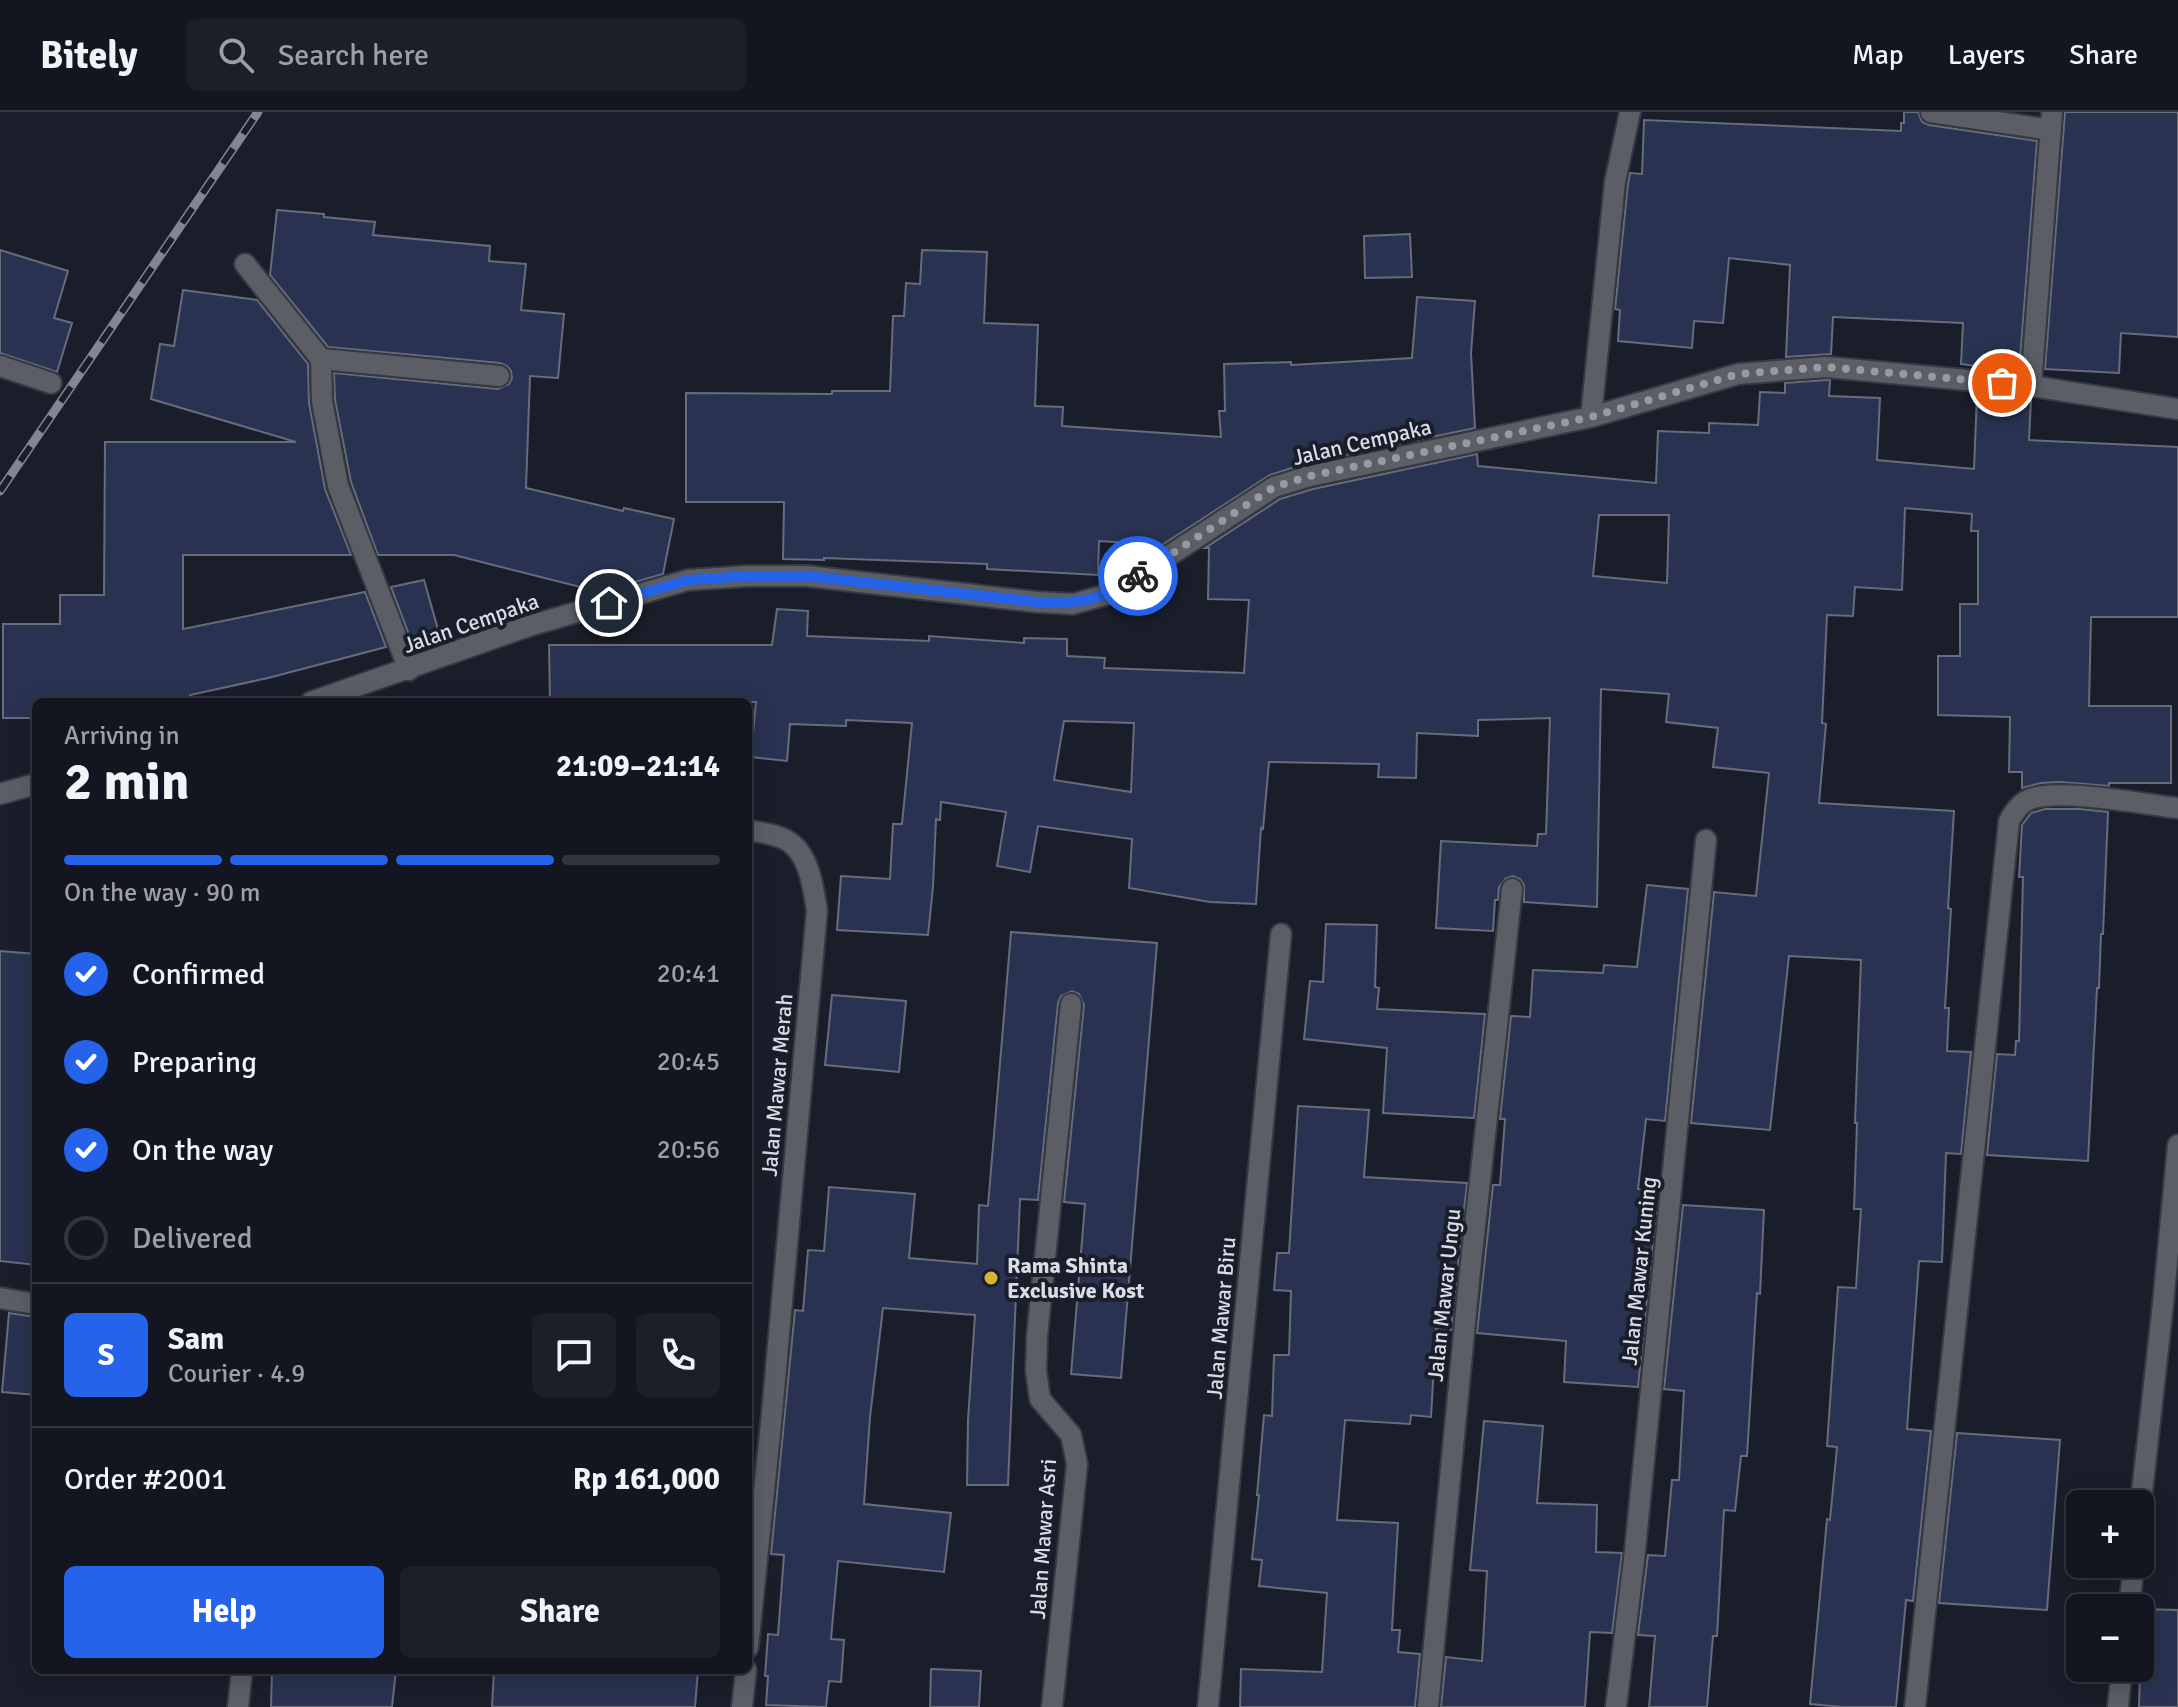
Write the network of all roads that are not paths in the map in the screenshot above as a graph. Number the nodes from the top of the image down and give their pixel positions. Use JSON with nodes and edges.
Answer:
{"nodes":[{"id":1,"x":1630,"y":112,"type":"edge"},
{"id":2,"x":1931,"y":112,"type":"edge"},
{"id":3,"x":2052,"y":121,"type":"edge"},
{"id":4,"x":245,"y":264,"type":"dead end"},
{"id":5,"x":321,"y":359,"type":"junction"},
{"id":6,"x":0,"y":366,"type":"edge"},
{"id":7,"x":499,"y":376,"type":"dead end"},
{"id":8,"x":51,"y":383,"type":"dead end"},
{"id":9,"x":2031,"y":386,"type":"junction"},
{"id":10,"x":2178,"y":409,"type":"edge"},
{"id":11,"x":1591,"y":417,"type":"junction"},
{"id":12,"x":409,"y":670,"type":"junction"},
{"id":13,"x":335,"y":698,"type":"edge"},
{"id":14,"x":32,"y":785,"type":"edge"},
{"id":15,"x":0,"y":794,"type":"edge"},
{"id":16,"x":2178,"y":808,"type":"edge"},
{"id":17,"x":752,"y":831,"type":"edge"},
{"id":18,"x":1706,"y":840,"type":"dead end"},
{"id":19,"x":1512,"y":889,"type":"dead end"},
{"id":20,"x":1281,"y":934,"type":"dead end"},
{"id":21,"x":1071,"y":1004,"type":"dead end"},
{"id":22,"x":2178,"y":1145,"type":"edge"},
{"id":23,"x":0,"y":1298,"type":"edge"},
{"id":24,"x":32,"y":1303,"type":"edge"},
{"id":25,"x":2142,"y":1490,"type":"edge"},
{"id":26,"x":752,"y":1608,"type":"edge"},
{"id":27,"x":242,"y":1674,"type":"edge"},
{"id":28,"x":746,"y":1674,"type":"edge"},
{"id":29,"x":2121,"y":1682,"type":"edge"},
{"id":30,"x":238,"y":1707,"type":"edge"},
{"id":31,"x":742,"y":1707,"type":"edge"},
{"id":32,"x":1052,"y":1707,"type":"edge"},
{"id":33,"x":1208,"y":1707,"type":"edge"},
{"id":34,"x":1428,"y":1707,"type":"edge"},
{"id":35,"x":1616,"y":1707,"type":"edge"},
{"id":36,"x":1915,"y":1707,"type":"edge"},
{"id":37,"x":2118,"y":1707,"type":"edge"}],
"edges":[{"from":1,"to":11,"type":"street"},
{"from":2,"to":3,"type":"street"},
{"from":3,"to":9,"type":"street"},
{"from":4,"to":5,"type":"street"},
{"from":5,"to":7,"type":"street"},
{"from":5,"to":12,"type":"street"},
{"from":6,"to":8,"type":"street"},
{"from":9,"to":10,"type":"street","name":"Jalan Cempaka"},
{"from":9,"to":11,"type":"street","name":"Jalan Cempaka"},
{"from":11,"to":12,"type":"street","name":"Jalan Cempaka"},
{"from":12,"to":13,"type":"street","name":"Jalan Cempaka"},
{"from":14,"to":15,"type":"street"},
{"from":16,"to":36,"type":"street"},
{"from":17,"to":26,"type":"street","name":"Jalan Mawar Merah"},
{"from":18,"to":35,"type":"street","name":"Jalan Mawar Kuning"},
{"from":19,"to":34,"type":"street","name":"Jalan Mawar Ungu"},
{"from":20,"to":33,"type":"street","name":"Jalan Mawar Biru"},
{"from":21,"to":32,"type":"street","name":"Jalan Mawar Asri"},
{"from":22,"to":25,"type":"street"},
{"from":23,"to":24,"type":"street"},
{"from":27,"to":30,"type":"street"},
{"from":28,"to":31,"type":"street"},
{"from":29,"to":37,"type":"street"}]}
